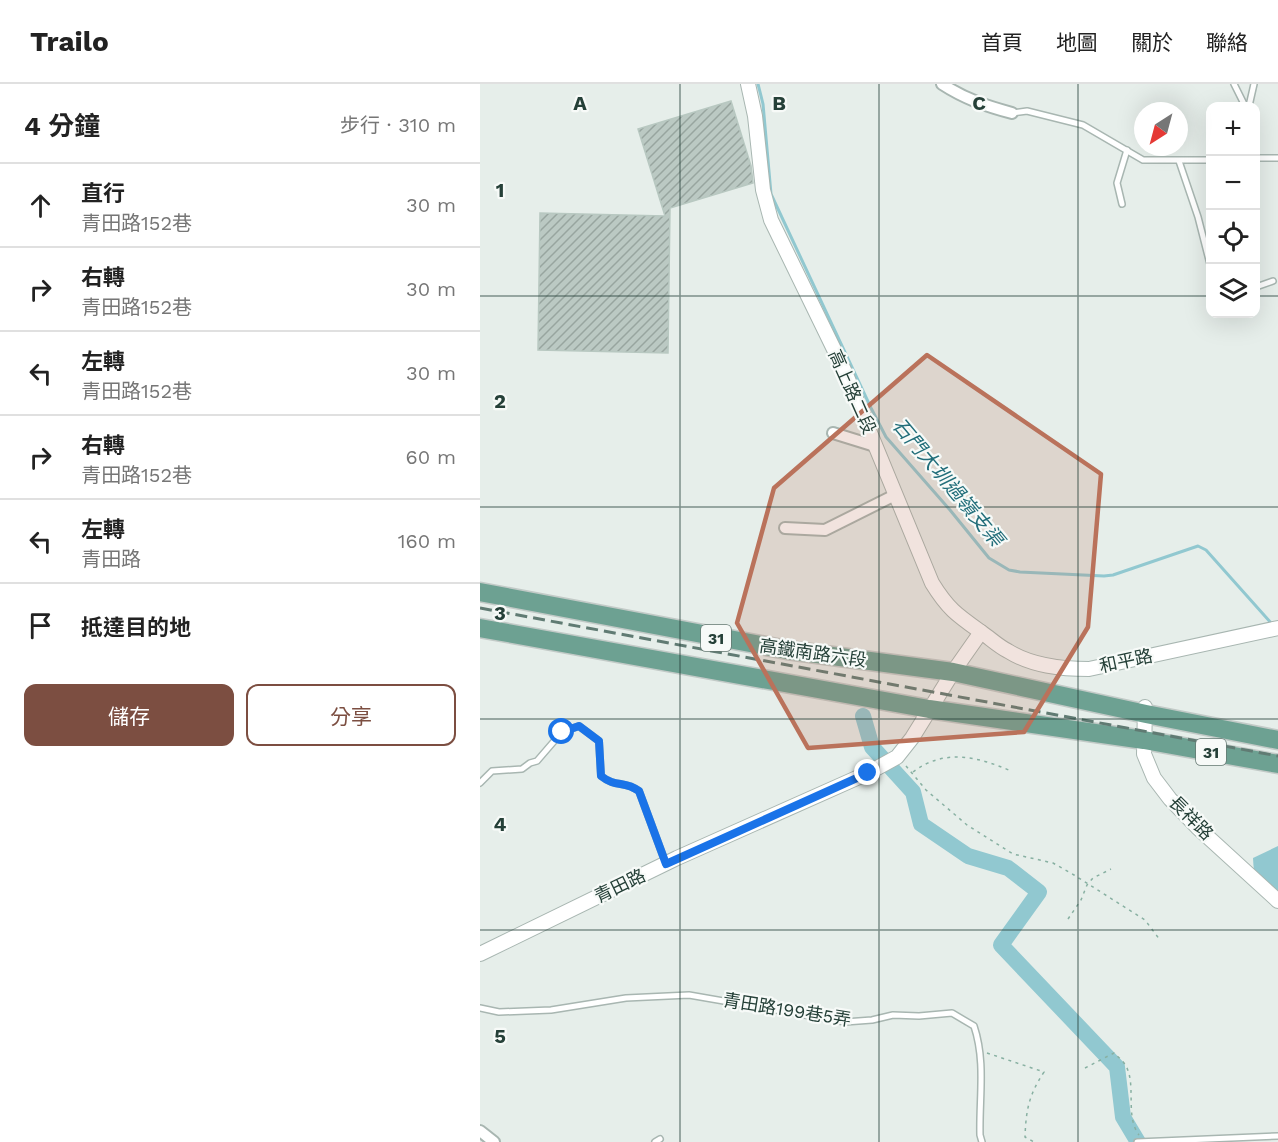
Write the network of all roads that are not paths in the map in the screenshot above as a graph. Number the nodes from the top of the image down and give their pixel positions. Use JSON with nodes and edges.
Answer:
{"nodes":[{"id":1,"x":748,"y":84,"type":"edge"},
{"id":2,"x":942,"y":84,"type":"edge"},
{"id":3,"x":1234,"y":84,"type":"edge"},
{"id":4,"x":1254,"y":84,"type":"edge"},
{"id":5,"x":1245,"y":102,"type":"edge"},
{"id":6,"x":1248,"y":102,"type":"edge"},
{"id":7,"x":1012,"y":113,"type":"joint"},
{"id":8,"x":1127,"y":150,"type":"junction"},
{"id":9,"x":1260,"y":158,"type":"edge"},
{"id":10,"x":1278,"y":158,"type":"edge"},
{"id":11,"x":1206,"y":160,"type":"edge"},
{"id":12,"x":1179,"y":161,"type":"junction"},
{"id":13,"x":1122,"y":204,"type":"dead end"},
{"id":14,"x":1206,"y":248,"type":"edge"},
{"id":15,"x":1273,"y":281,"type":"dead end"},
{"id":16,"x":1260,"y":286,"type":"edge"},
{"id":17,"x":833,"y":433,"type":"dead end"},
{"id":18,"x":875,"y":446,"type":"junction"},
{"id":19,"x":895,"y":495,"type":"junction"},
{"id":20,"x":785,"y":528,"type":"dead end"},
{"id":21,"x":480,"y":592,"type":"edge"},
{"id":22,"x":480,"y":628,"type":"edge"},
{"id":23,"x":1276,"y":629,"type":"edge"},
{"id":24,"x":981,"y":632,"type":"junction"},
{"id":25,"x":953,"y":672,"type":"junction"},
{"id":26,"x":929,"y":709,"type":"junction"},
{"id":27,"x":1145,"y":711,"type":"junction"},
{"id":28,"x":1144,"y":740,"type":"junction"},
{"id":29,"x":1278,"y":740,"type":"edge"},
{"id":30,"x":1278,"y":764,"type":"edge"},
{"id":31,"x":480,"y":783,"type":"edge"},
{"id":32,"x":666,"y":864,"type":"junction"},
{"id":33,"x":1278,"y":901,"type":"edge"},
{"id":34,"x":480,"y":954,"type":"edge"},
{"id":35,"x":480,"y":1008,"type":"edge"},
{"id":36,"x":480,"y":1131,"type":"edge"},
{"id":37,"x":1278,"y":1136,"type":"edge"},
{"id":38,"x":1140,"y":1141,"type":"edge"},
{"id":39,"x":494,"y":1142,"type":"edge"},
{"id":40,"x":982,"y":1142,"type":"edge"}],
"edges":[{"from":1,"to":18,"type":"street","name":"高上路二段"},
{"from":2,"to":7,"type":"street"},
{"from":3,"to":5,"type":"lane"},
{"from":4,"to":6,"type":"lane"},
{"from":7,"to":8,"type":"lane"},
{"from":8,"to":12,"type":"lane"},
{"from":8,"to":13,"type":"lane"},
{"from":9,"to":10,"type":"lane"},
{"from":11,"to":12,"type":"lane"},
{"from":12,"to":14,"type":"lane"},
{"from":15,"to":16,"type":"lane"},
{"from":17,"to":18,"type":"street"},
{"from":18,"to":19,"type":"street","name":"高上路二段"},
{"from":19,"to":20,"type":"street"},
{"from":19,"to":24,"type":"street","name":"高上路二段"},
{"from":21,"to":25,"type":"main road","name":"高鐵南路六段","number":"31"},
{"from":22,"to":26,"type":"main road","name":"高鐵南路六段","number":"31"},
{"from":23,"to":24,"type":"street","name":"和平路"},
{"from":24,"to":25,"type":"street"},
{"from":25,"to":26,"type":"street","name":"青田路"},
{"from":25,"to":27,"type":"main road","name":"高鐵南路六段","number":"31"},
{"from":26,"to":28,"type":"main road","name":"高鐵南路六段","number":"31"},
{"from":26,"to":32,"type":"street","name":"青田路"},
{"from":27,"to":28,"type":"street","name":"長祥路"},
{"from":27,"to":29,"type":"main road","number":"31"},
{"from":28,"to":30,"type":"main road","number":"31"},
{"from":28,"to":33,"type":"street","name":"長祥路"},
{"from":31,"to":32,"type":"lane"},
{"from":32,"to":34,"type":"street","name":"青田路"},
{"from":35,"to":40,"type":"lane","name":"青田路199巷5弄"},
{"from":36,"to":39,"type":"street"},
{"from":37,"to":38,"type":"lane"}]}
